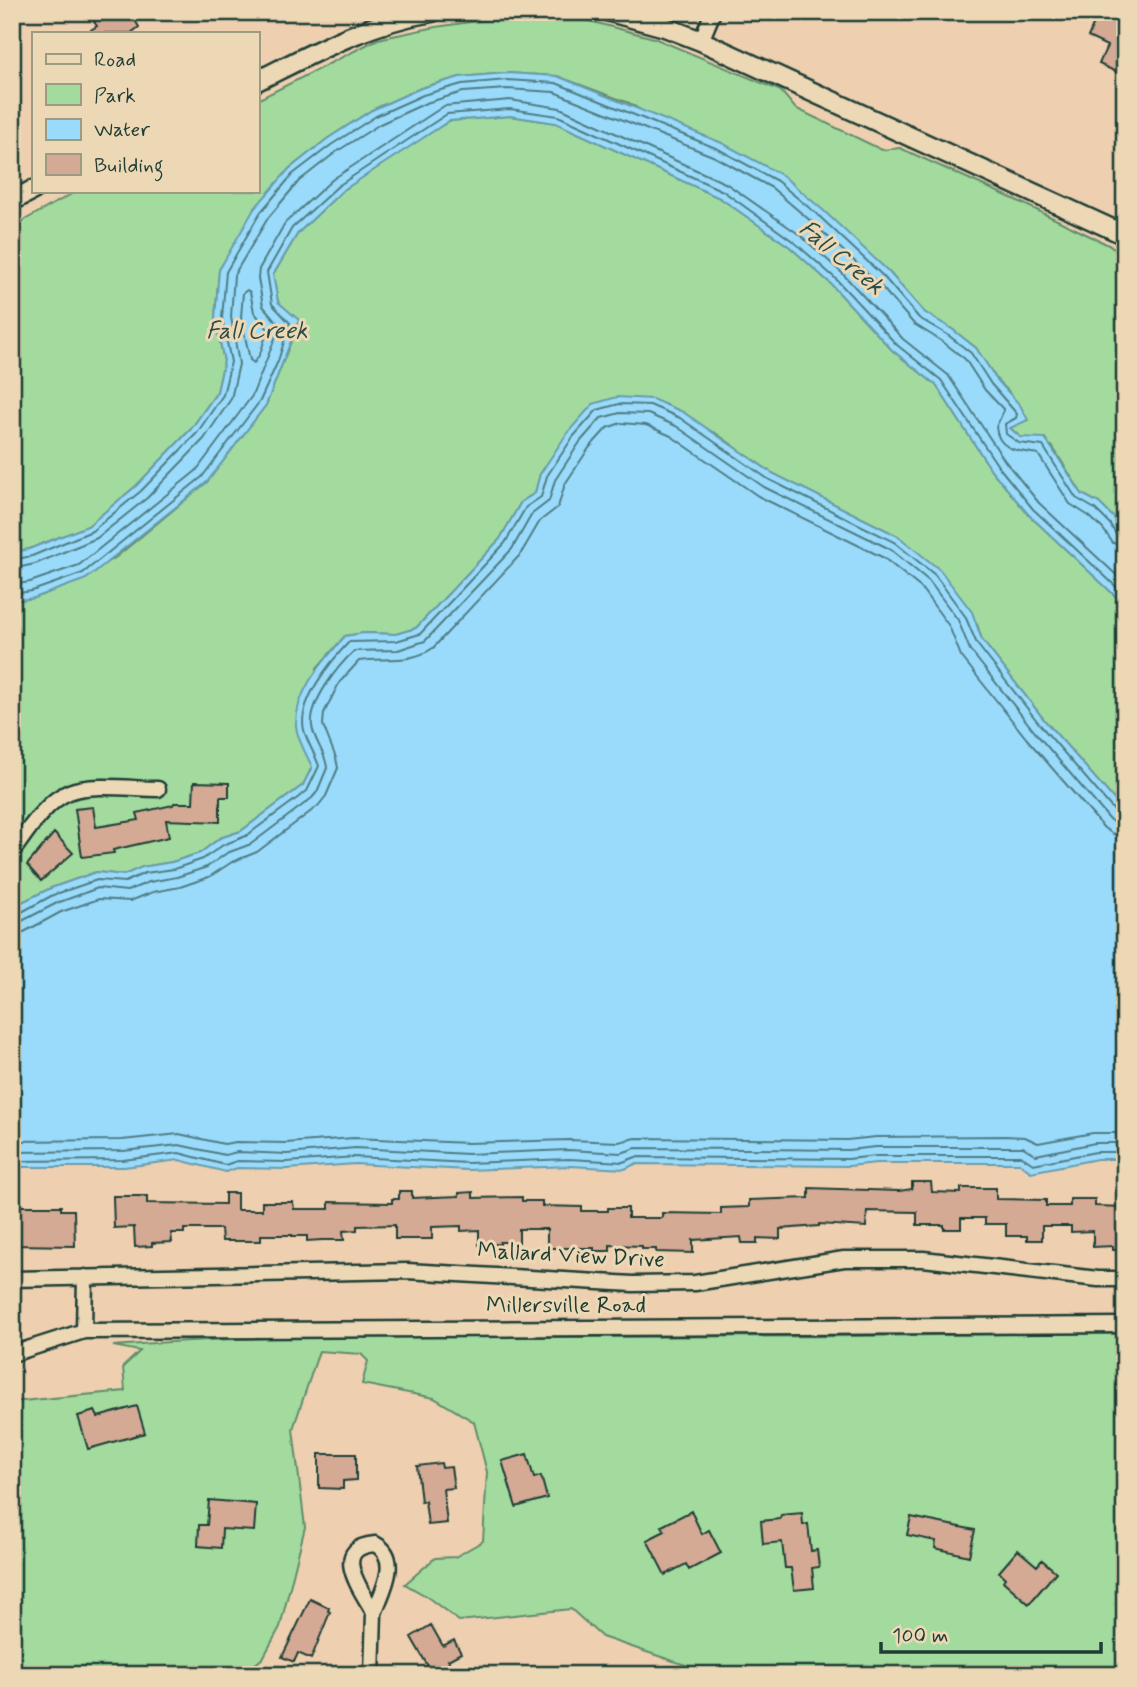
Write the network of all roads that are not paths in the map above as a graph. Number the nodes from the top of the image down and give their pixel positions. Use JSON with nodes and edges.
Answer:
{"nodes":[{"id":1,"x":432,"y":12,"type":"edge"},
{"id":2,"x":610,"y":12,"type":"edge"},
{"id":3,"x":713,"y":12,"type":"edge"},
{"id":4,"x":701,"y":41,"type":"junction"},
{"id":5,"x":259,"y":79,"type":"edge"},
{"id":6,"x":32,"y":191,"type":"edge"},
{"id":7,"x":12,"y":201,"type":"edge"},
{"id":8,"x":1125,"y":235,"type":"edge"},
{"id":9,"x":158,"y":789,"type":"dead end"},
{"id":10,"x":12,"y":852,"type":"edge"},
{"id":11,"x":85,"y":1277,"type":"junction"},
{"id":12,"x":12,"y":1279,"type":"edge"},
{"id":13,"x":1125,"y":1279,"type":"edge"},
{"id":14,"x":1125,"y":1325,"type":"edge"},
{"id":15,"x":84,"y":1331,"type":"junction"},
{"id":16,"x":12,"y":1354,"type":"edge"},
{"id":17,"x":374,"y":1613,"type":"dead end"},
{"id":18,"x":372,"y":1675,"type":"edge"}],
"edges":[{"from":1,"to":5,"type":"main road"},
{"from":2,"to":4,"type":"main road"},
{"from":3,"to":4,"type":"street"},
{"from":4,"to":8,"type":"main road"},
{"from":6,"to":7,"type":"main road"},
{"from":9,"to":10,"type":"street"},
{"from":11,"to":12,"type":"street","name":"Mallard View Drive"},
{"from":11,"to":13,"type":"street","name":"Mallard View Drive"},
{"from":11,"to":15,"type":"street"},
{"from":14,"to":15,"type":"street","name":"Millersville Road"},
{"from":15,"to":16,"type":"street","name":"Millersville Road"},
{"from":17,"to":18,"type":"street"}]}
